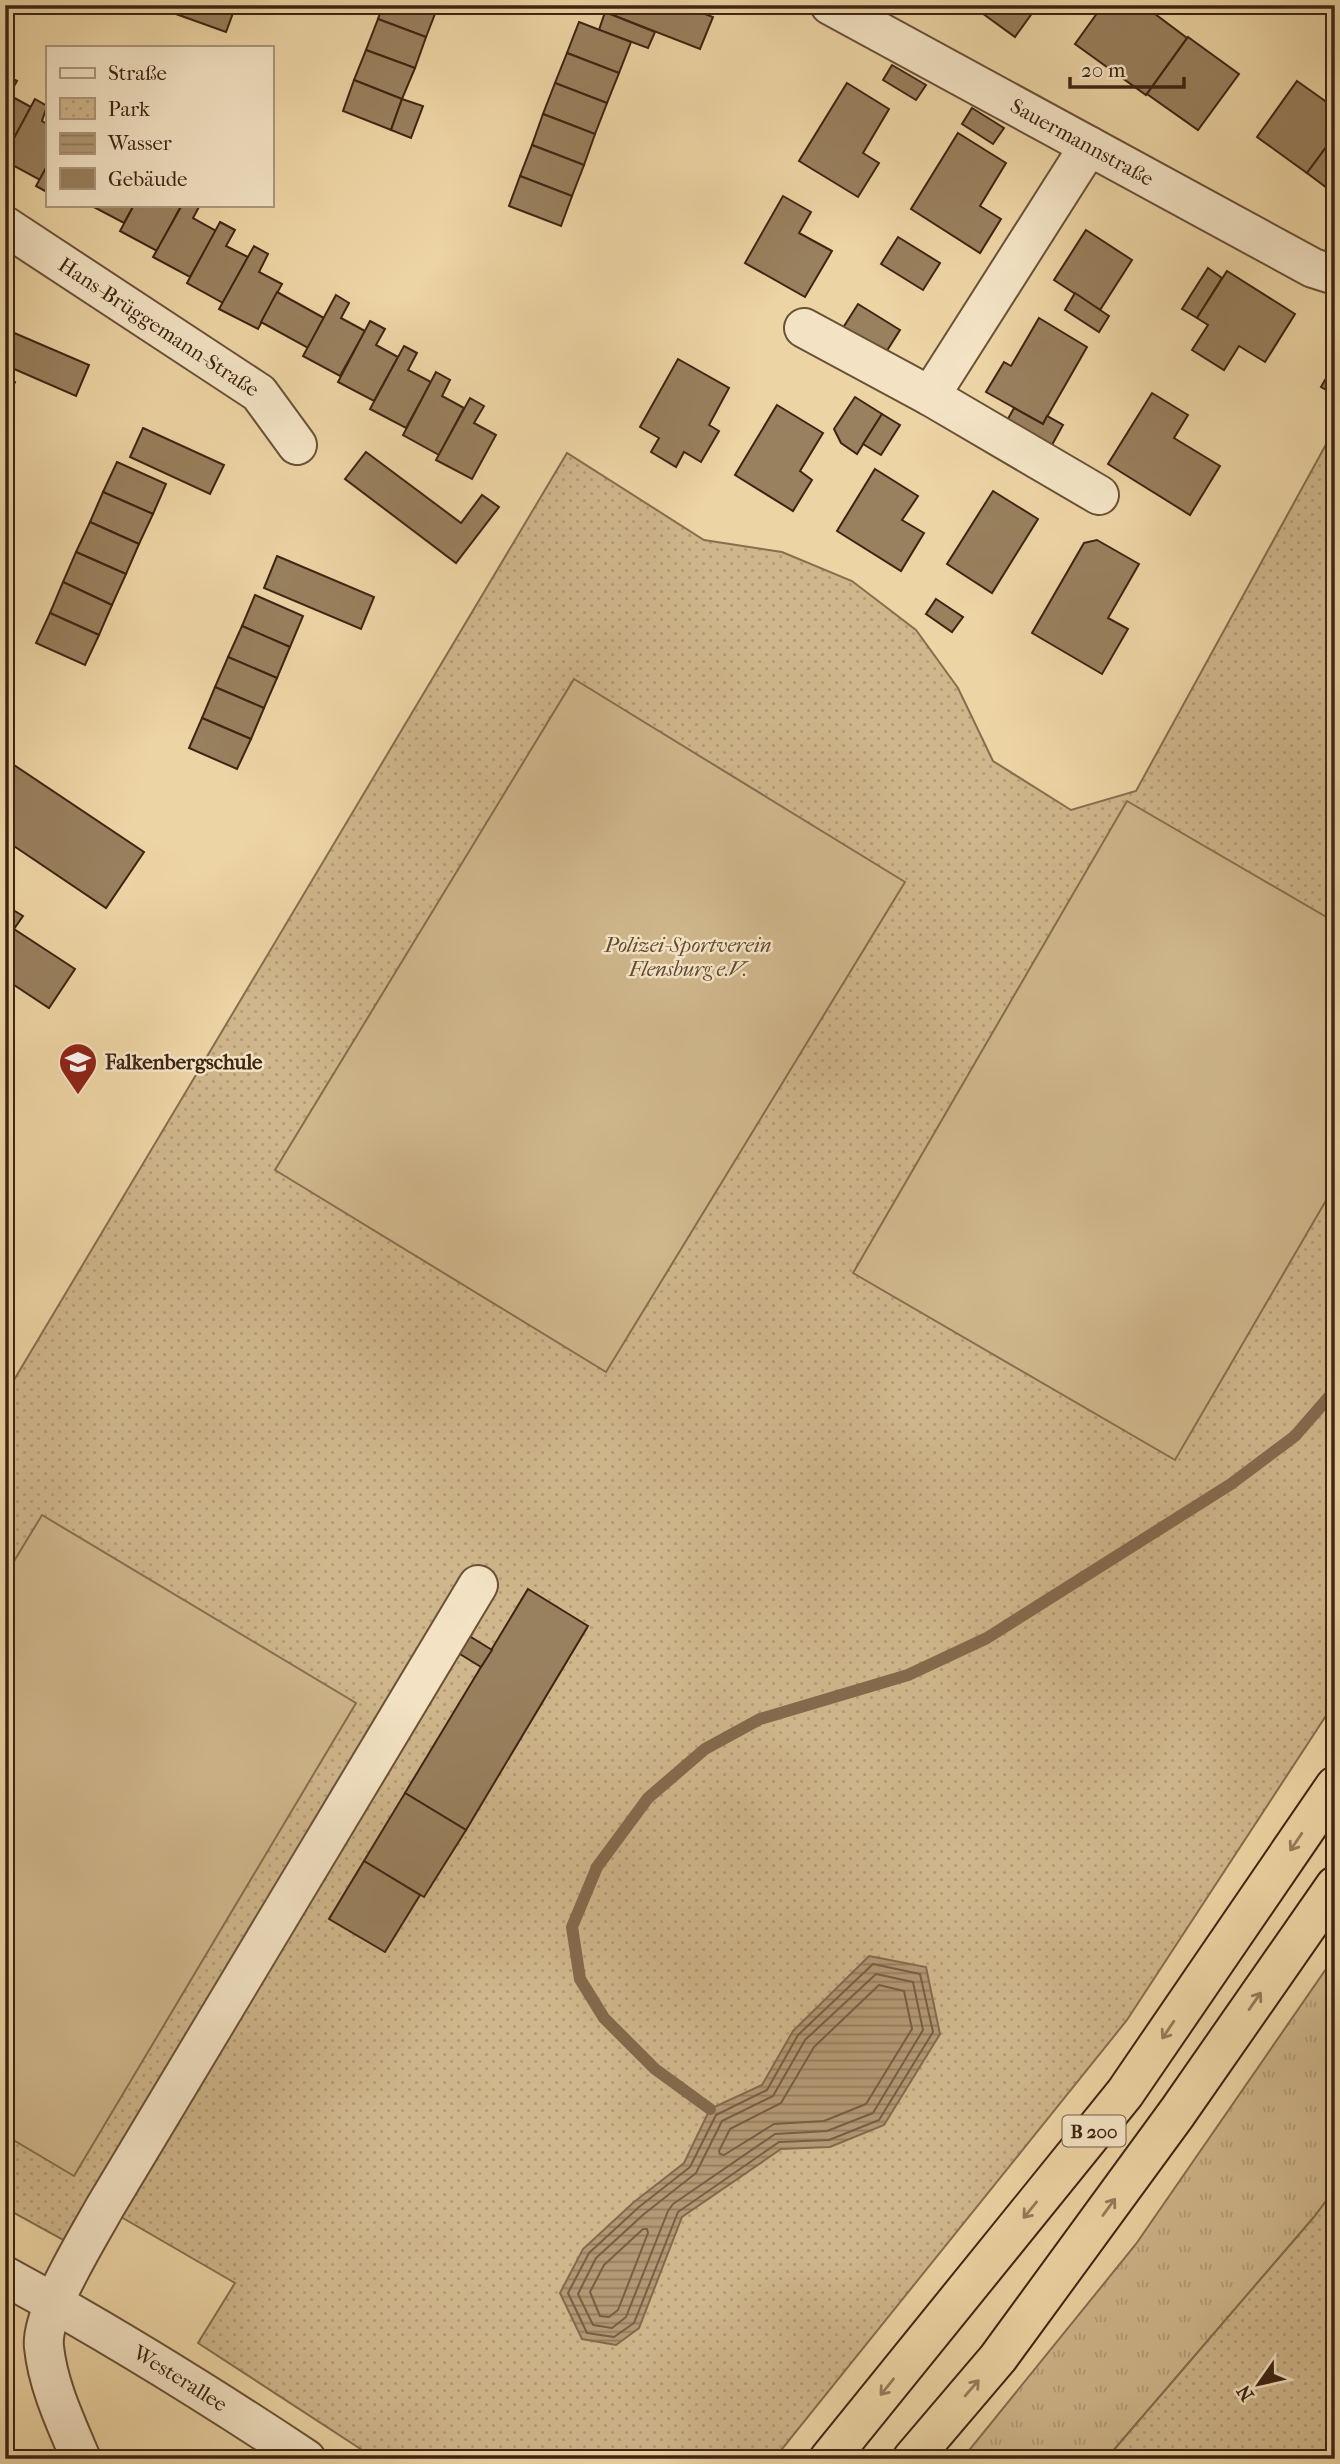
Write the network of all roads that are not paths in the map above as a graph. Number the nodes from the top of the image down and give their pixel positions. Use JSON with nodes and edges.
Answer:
{"nodes":[{"id":1,"x":830,"y":5,"type":"edge"},
{"id":2,"x":1089,"y":146,"type":"junction"},
{"id":3,"x":5,"y":226,"type":"edge"},
{"id":4,"x":1335,"y":275,"type":"edge"},
{"id":5,"x":804,"y":328,"type":"dead end"},
{"id":6,"x":930,"y":396,"type":"junction"},
{"id":7,"x":297,"y":445,"type":"dead end"},
{"id":8,"x":1099,"y":495,"type":"dead end"},
{"id":9,"x":478,"y":1585,"type":"dead end"},
{"id":10,"x":1335,"y":1786,"type":"edge"},
{"id":11,"x":1335,"y":1886,"type":"edge"},
{"id":12,"x":5,"y":2276,"type":"edge"},
{"id":13,"x":53,"y":2302,"type":"junction"},
{"id":14,"x":81,"y":2459,"type":"edge"},
{"id":15,"x":306,"y":2459,"type":"edge"},
{"id":16,"x":829,"y":2459,"type":"edge"},
{"id":17,"x":912,"y":2459,"type":"edge"}],
"edges":[{"from":1,"to":2,"type":"street","name":"Sauermannstraße"},
{"from":2,"to":4,"type":"street","name":"Sauermannstraße"},
{"from":2,"to":6,"type":"street"},
{"from":3,"to":7,"type":"street","name":"Hans-Brüggemann-Straße"},
{"from":5,"to":6,"type":"street"},
{"from":6,"to":8,"type":"street"},
{"from":9,"to":13,"type":"street"},
{"from":10,"to":16,"type":"highway","number":"B 200","one_way":true},
{"from":17,"to":11,"type":"highway","number":"B 200","one_way":true},
{"from":12,"to":13,"type":"street","name":"Westerallee"},
{"from":13,"to":14,"type":"street"},
{"from":13,"to":15,"type":"street","name":"Westerallee"}]}
